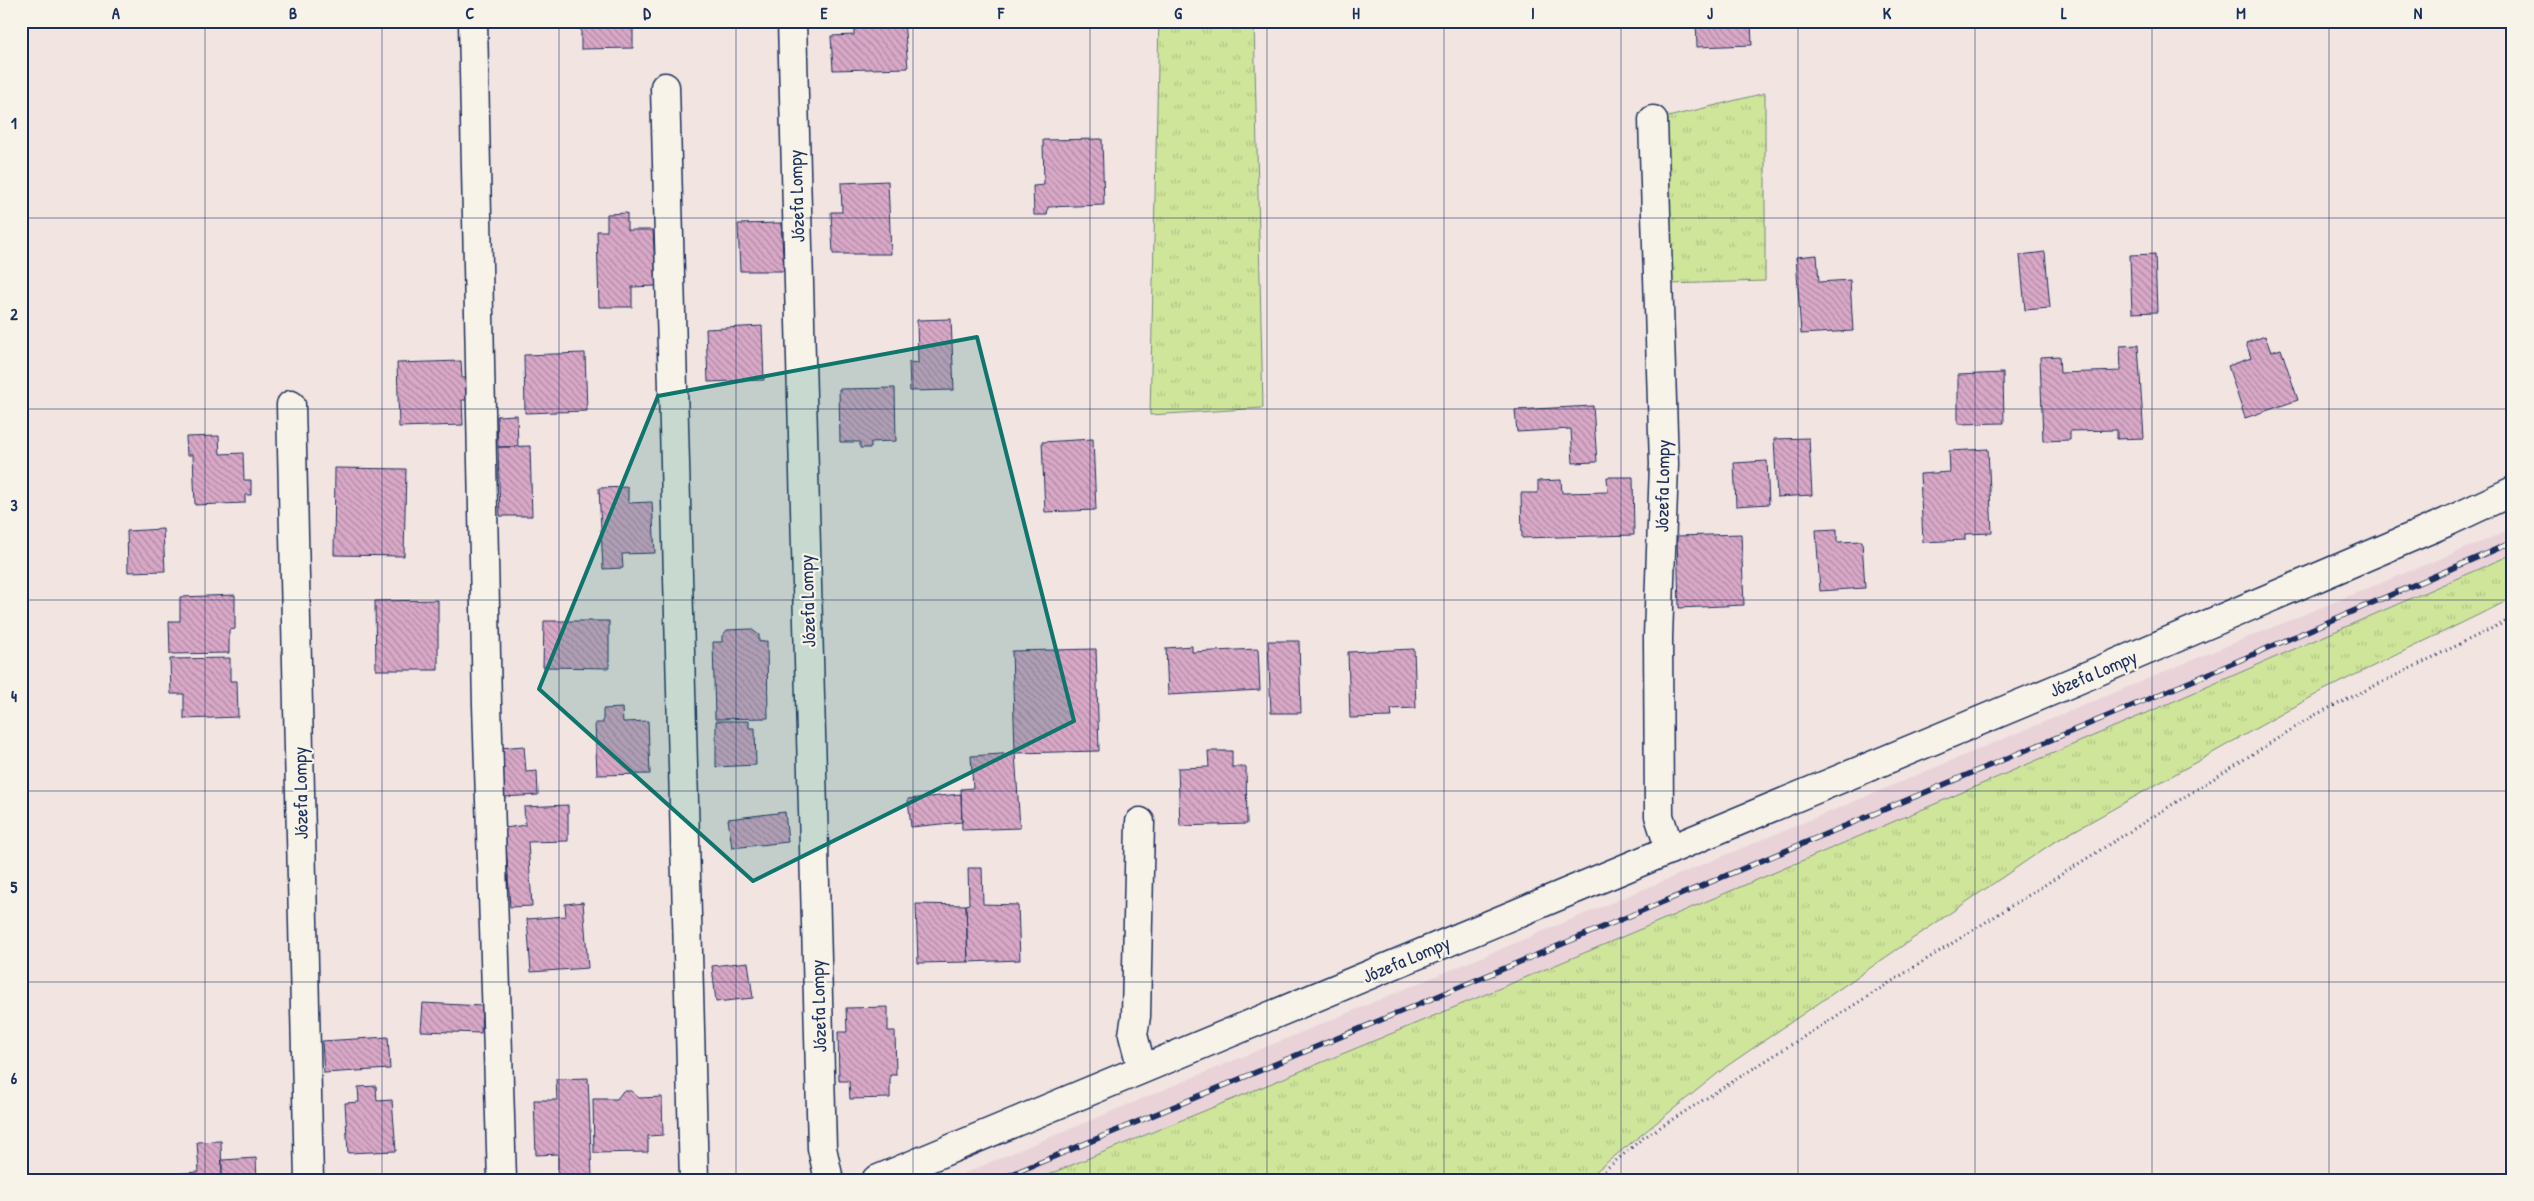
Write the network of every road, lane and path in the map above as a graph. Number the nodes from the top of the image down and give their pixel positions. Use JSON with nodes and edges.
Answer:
{"nodes":[{"id":1,"x":474,"y":21,"type":"edge"},
{"id":2,"x":792,"y":21,"type":"edge"},
{"id":3,"x":665,"y":87,"type":"dead end"},
{"id":4,"x":1653,"y":120,"type":"dead end"},
{"id":5,"x":291,"y":405,"type":"dead end"},
{"id":6,"x":2513,"y":491,"type":"edge"},
{"id":7,"x":2513,"y":618,"type":"edge"},
{"id":8,"x":1140,"y":822,"type":"dead end"},
{"id":9,"x":1670,"y":850,"type":"junction"},
{"id":10,"x":1142,"y":1069,"type":"junction"},
{"id":11,"x":309,"y":1180,"type":"edge"},
{"id":12,"x":502,"y":1180,"type":"edge"},
{"id":13,"x":694,"y":1180,"type":"edge"},
{"id":14,"x":829,"y":1180,"type":"edge"},
{"id":15,"x":876,"y":1180,"type":"edge"},
{"id":16,"x":1593,"y":1180,"type":"edge"}],
"edges":[{"from":1,"to":12,"type":"street"},
{"from":2,"to":14,"type":"street","name":"Józefa Lompy"},
{"from":3,"to":13,"type":"street"},
{"from":4,"to":9,"type":"street","name":"Józefa Lompy"},
{"from":5,"to":11,"type":"street","name":"Józefa Lompy"},
{"from":6,"to":9,"type":"street","name":"Józefa Lompy"},
{"from":7,"to":16,"type":"path"},
{"from":8,"to":10,"type":"street"},
{"from":9,"to":10,"type":"street","name":"Józefa Lompy"},
{"from":10,"to":15,"type":"street","name":"Józefa Lompy"}]}
